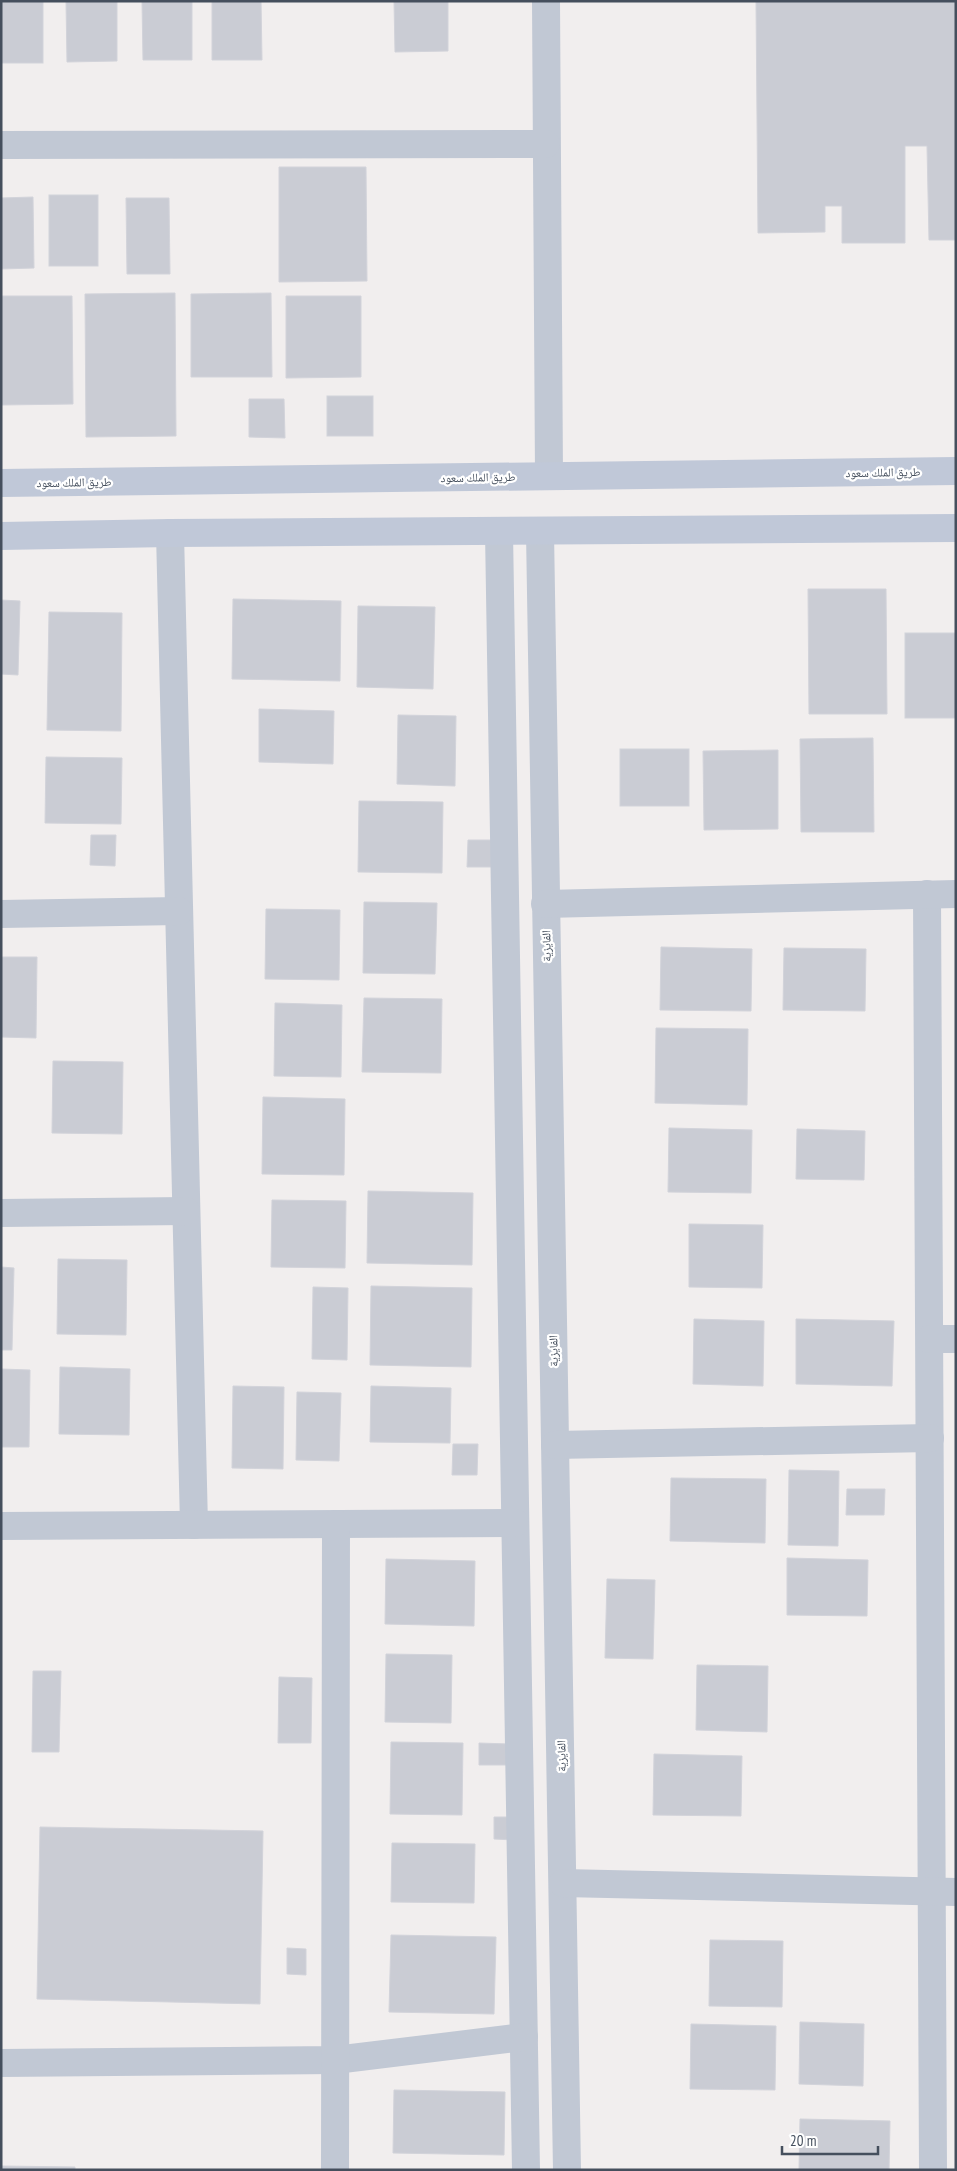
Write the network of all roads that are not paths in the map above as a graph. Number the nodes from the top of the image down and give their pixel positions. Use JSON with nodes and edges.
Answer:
{"nodes":[{"id":1,"x":546,"y":1,"type":"edge"},
{"id":2,"x":546,"y":144,"type":"junction"},
{"id":3,"x":1,"y":145,"type":"edge"},
{"id":4,"x":956,"y":471,"type":"edge"},
{"id":5,"x":549,"y":476,"type":"junction"},
{"id":6,"x":1,"y":483,"type":"edge"},
{"id":7,"x":956,"y":528,"type":"edge"},
{"id":8,"x":499,"y":532,"type":"junction"},
{"id":9,"x":540,"y":532,"type":"junction"},
{"id":10,"x":170,"y":533,"type":"junction"},
{"id":11,"x":1,"y":536,"type":"edge"},
{"id":12,"x":927,"y":894,"type":"junction"},
{"id":13,"x":956,"y":894,"type":"edge"},
{"id":14,"x":545,"y":904,"type":"junction"},
{"id":15,"x":179,"y":911,"type":"junction"},
{"id":16,"x":1,"y":914,"type":"edge"},
{"id":17,"x":186,"y":1211,"type":"junction"},
{"id":18,"x":1,"y":1213,"type":"edge"},
{"id":19,"x":943,"y":1339,"type":"edge"},
{"id":20,"x":930,"y":1438,"type":"junction"},
{"id":21,"x":555,"y":1445,"type":"junction"},
{"id":22,"x":515,"y":1523,"type":"junction"},
{"id":23,"x":336,"y":1524,"type":"junction"},
{"id":24,"x":194,"y":1525,"type":"junction"},
{"id":25,"x":1,"y":1526,"type":"edge"},
{"id":26,"x":563,"y":1883,"type":"junction"},
{"id":27,"x":944,"y":1892,"type":"edge"},
{"id":28,"x":524,"y":2037,"type":"junction"},
{"id":29,"x":335,"y":2060,"type":"junction"},
{"id":30,"x":1,"y":2063,"type":"edge"},
{"id":31,"x":334,"y":2170,"type":"edge"},
{"id":32,"x":526,"y":2170,"type":"edge"},
{"id":33,"x":567,"y":2170,"type":"edge"},
{"id":34,"x":933,"y":2170,"type":"edge"}],
"edges":[{"from":1,"to":2,"type":"street"},
{"from":2,"to":3,"type":"street"},
{"from":2,"to":5,"type":"street"},
{"from":4,"to":5,"type":"main road","name":"طريق الملك سعود"},
{"from":5,"to":6,"type":"main road","name":"طريق الملك سعود"},
{"from":7,"to":9,"type":"main road"},
{"from":8,"to":9,"type":"main road"},
{"from":8,"to":10,"type":"main road"},
{"from":8,"to":22,"type":"street"},
{"from":9,"to":14,"type":"street","name":"الفايزية"},
{"from":10,"to":11,"type":"main road"},
{"from":10,"to":15,"type":"street"},
{"from":12,"to":13,"type":"street"},
{"from":12,"to":14,"type":"street"},
{"from":12,"to":19,"type":"street"},
{"from":14,"to":21,"type":"street","name":"الفايزية"},
{"from":15,"to":16,"type":"street"},
{"from":15,"to":17,"type":"street"},
{"from":17,"to":18,"type":"street"},
{"from":17,"to":24,"type":"street"},
{"from":19,"to":20,"type":"street"},
{"from":20,"to":21,"type":"street"},
{"from":20,"to":27,"type":"street"},
{"from":21,"to":26,"type":"street","name":"الفايزية"},
{"from":22,"to":23,"type":"street"},
{"from":22,"to":28,"type":"street"},
{"from":23,"to":24,"type":"street"},
{"from":23,"to":29,"type":"street"},
{"from":24,"to":25,"type":"street"},
{"from":26,"to":27,"type":"street"},
{"from":26,"to":33,"type":"street","name":"الفايزية"},
{"from":27,"to":34,"type":"street"},
{"from":28,"to":29,"type":"street"},
{"from":28,"to":32,"type":"street"},
{"from":29,"to":30,"type":"street"},
{"from":29,"to":31,"type":"street"}]}
